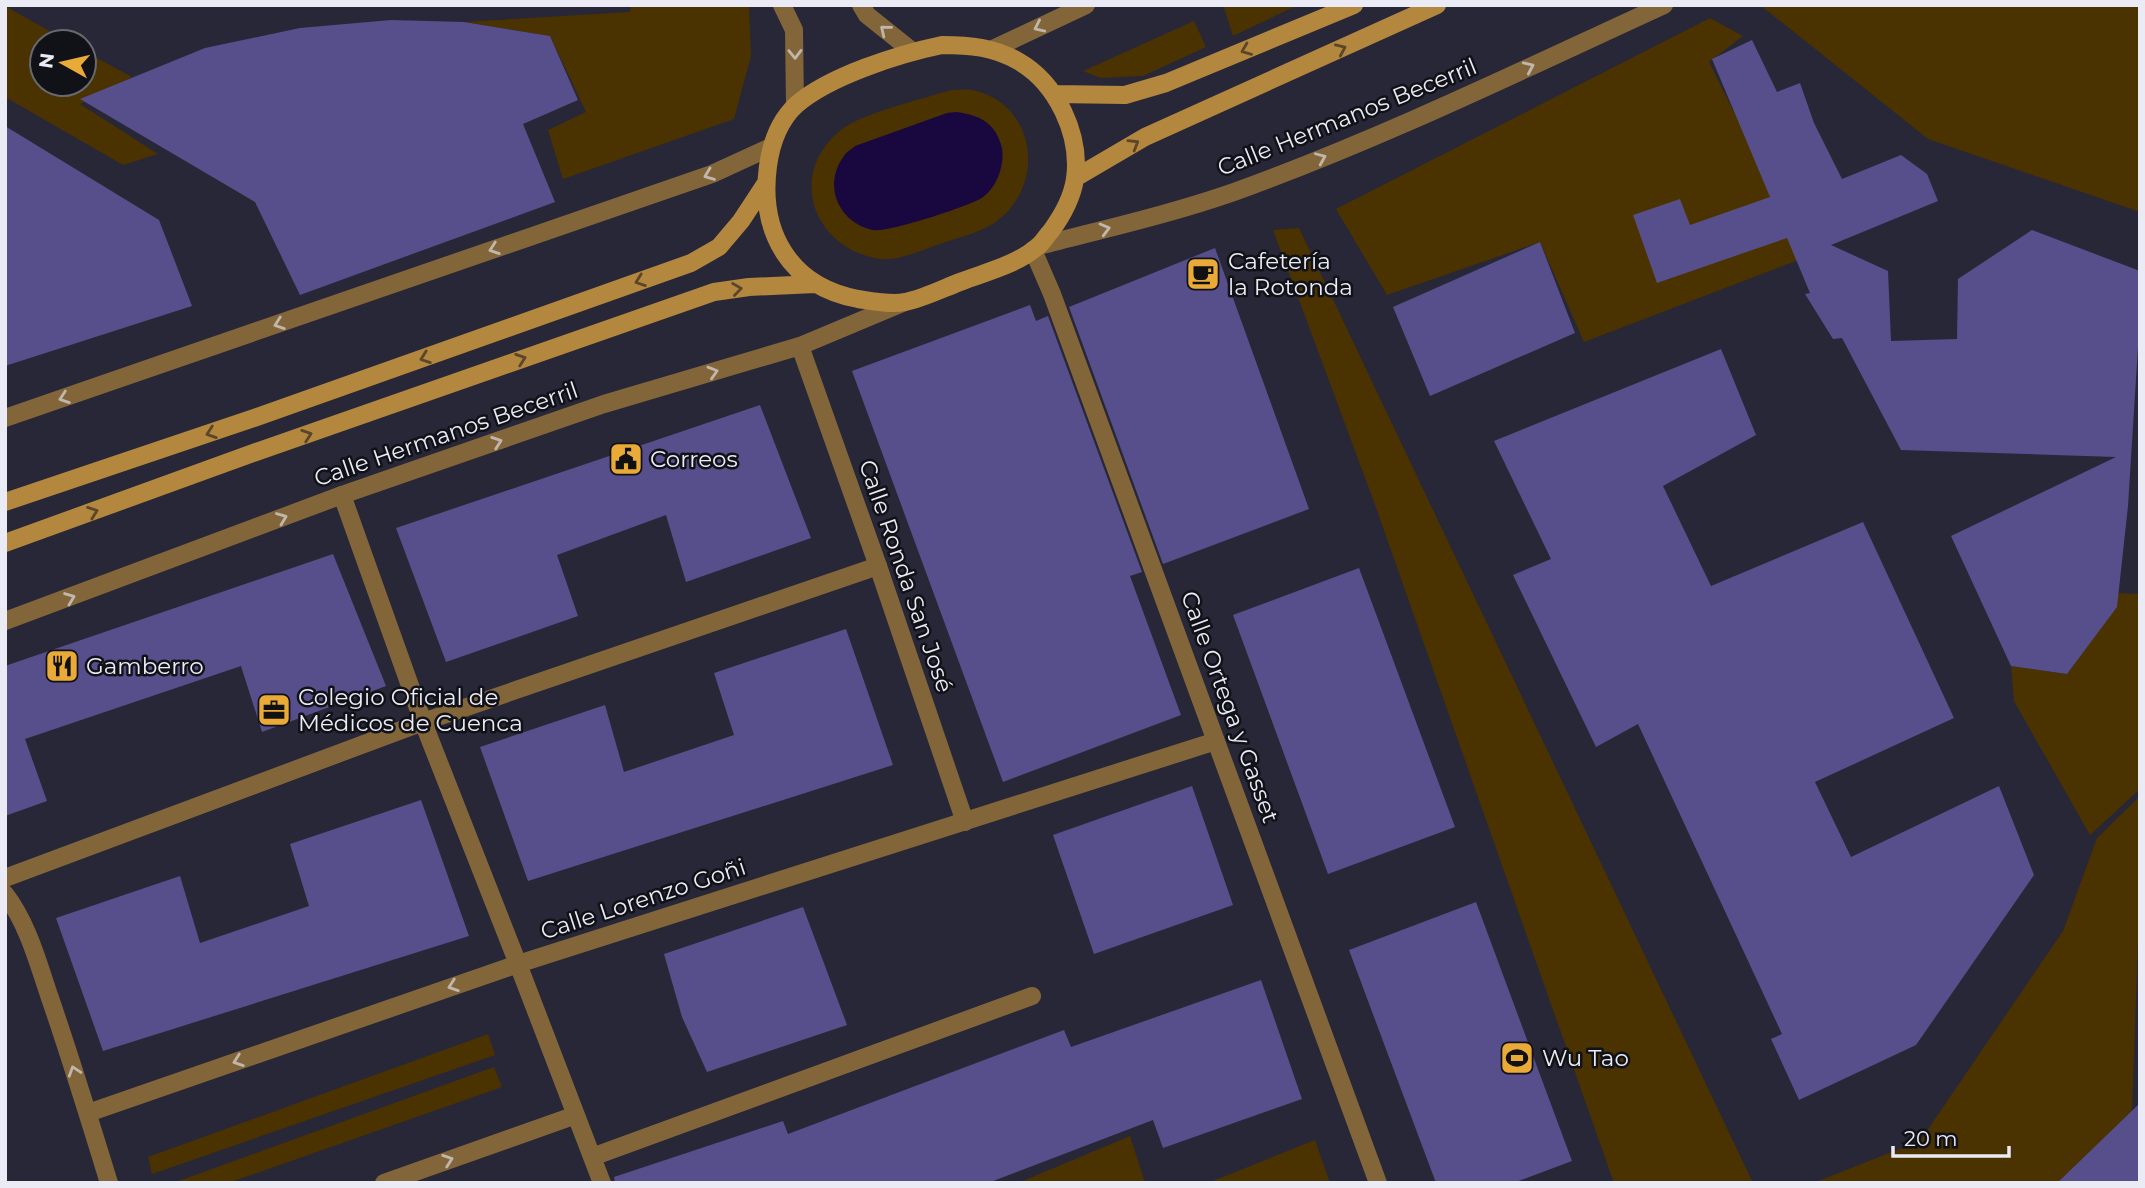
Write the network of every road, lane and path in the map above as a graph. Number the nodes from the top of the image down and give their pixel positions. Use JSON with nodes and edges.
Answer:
{"nodes":[{"id":1,"x":782,"y":5,"type":"edge"},
{"id":2,"x":862,"y":5,"type":"edge"},
{"id":3,"x":1086,"y":5,"type":"edge"},
{"id":4,"x":1354,"y":5,"type":"edge"},
{"id":5,"x":1437,"y":5,"type":"edge"},
{"id":6,"x":1664,"y":5,"type":"edge"},
{"id":7,"x":993,"y":49,"type":"junction"},
{"id":8,"x":912,"y":51,"type":"junction"},
{"id":9,"x":1054,"y":94,"type":"junction"},
{"id":10,"x":795,"y":106,"type":"junction"},
{"id":11,"x":771,"y":147,"type":"junction"},
{"id":12,"x":1075,"y":178,"type":"junction"},
{"id":13,"x":766,"y":183,"type":"junction"},
{"id":14,"x":1036,"y":248,"type":"junction"},
{"id":15,"x":815,"y":284,"type":"junction"},
{"id":16,"x":906,"y":302,"type":"junction"},
{"id":17,"x":800,"y":346,"type":"junction"},
{"id":18,"x":5,"y":418,"type":"edge"},
{"id":19,"x":342,"y":495,"type":"junction"},
{"id":20,"x":5,"y":502,"type":"edge"},
{"id":21,"x":5,"y":543,"type":"edge"},
{"id":22,"x":878,"y":566,"type":"junction"},
{"id":23,"x":5,"y":621,"type":"edge"},
{"id":24,"x":423,"y":722,"type":"junction"},
{"id":25,"x":1216,"y":741,"type":"junction"},
{"id":26,"x":965,"y":822,"type":"junction"},
{"id":27,"x":5,"y":878,"type":"edge"},
{"id":28,"x":5,"y":894,"type":"edge"},
{"id":29,"x":517,"y":964,"type":"junction"},
{"id":30,"x":1032,"y":996,"type":"dead end"},
{"id":31,"x":88,"y":1114,"type":"junction"},
{"id":32,"x":576,"y":1115,"type":"junction"},
{"id":33,"x":592,"y":1157,"type":"junction"},
{"id":34,"x":109,"y":1183,"type":"edge"},
{"id":35,"x":384,"y":1183,"type":"edge"},
{"id":36,"x":602,"y":1183,"type":"edge"},
{"id":37,"x":1378,"y":1183,"type":"edge"}],
"edges":[{"from":1,"to":10,"type":"street","one_way":true},
{"from":8,"to":2,"type":"street","one_way":true},
{"from":3,"to":7,"type":"street","one_way":true},
{"from":4,"to":9,"type":"main road","one_way":true},
{"from":12,"to":5,"type":"main road","one_way":true},
{"from":14,"to":6,"type":"street","name":"Calle Hermanos Becerril","one_way":true},
{"from":7,"to":8,"type":"main road"},
{"from":7,"to":9,"type":"main road"},
{"from":8,"to":10,"type":"main road"},
{"from":9,"to":12,"type":"main road"},
{"from":10,"to":11,"type":"main road"},
{"from":11,"to":13,"type":"main road"},
{"from":11,"to":18,"type":"street","one_way":true},
{"from":12,"to":14,"type":"main road"},
{"from":13,"to":15,"type":"main road"},
{"from":13,"to":20,"type":"main road","one_way":true},
{"from":14,"to":16,"type":"main road"},
{"from":14,"to":25,"type":"street","name":"Calle Ortega y Gasset"},
{"from":15,"to":16,"type":"main road"},
{"from":21,"to":15,"type":"main road","name":"Calle Hermanos Becerril","one_way":true},
{"from":16,"to":17,"type":"street","name":"Calle Hermanos Becerril"},
{"from":19,"to":17,"type":"street","name":"Calle Hermanos Becerril","one_way":true},
{"from":17,"to":22,"type":"street","name":"Calle Ronda San José"},
{"from":23,"to":19,"type":"street","name":"Calle Hermanos Becerril","one_way":true},
{"from":19,"to":24,"type":"street"},
{"from":22,"to":24,"type":"street"},
{"from":22,"to":26,"type":"street","name":"Calle Ronda San José"},
{"from":24,"to":27,"type":"street"},
{"from":24,"to":29,"type":"street"},
{"from":25,"to":26,"type":"street","name":"Calle Lorenzo Goñi"},
{"from":25,"to":37,"type":"street","name":"Calle Ortega y Gasset"},
{"from":26,"to":29,"type":"street","name":"Calle Lorenzo Goñi"},
{"from":31,"to":28,"type":"street","one_way":true},
{"from":29,"to":31,"type":"street","name":"Calle Lorenzo Goñi","one_way":true},
{"from":29,"to":32,"type":"street"},
{"from":30,"to":33,"type":"street"},
{"from":31,"to":34,"type":"street"},
{"from":32,"to":33,"type":"street"},
{"from":35,"to":32,"type":"street","one_way":true},
{"from":33,"to":36,"type":"street"}]}
